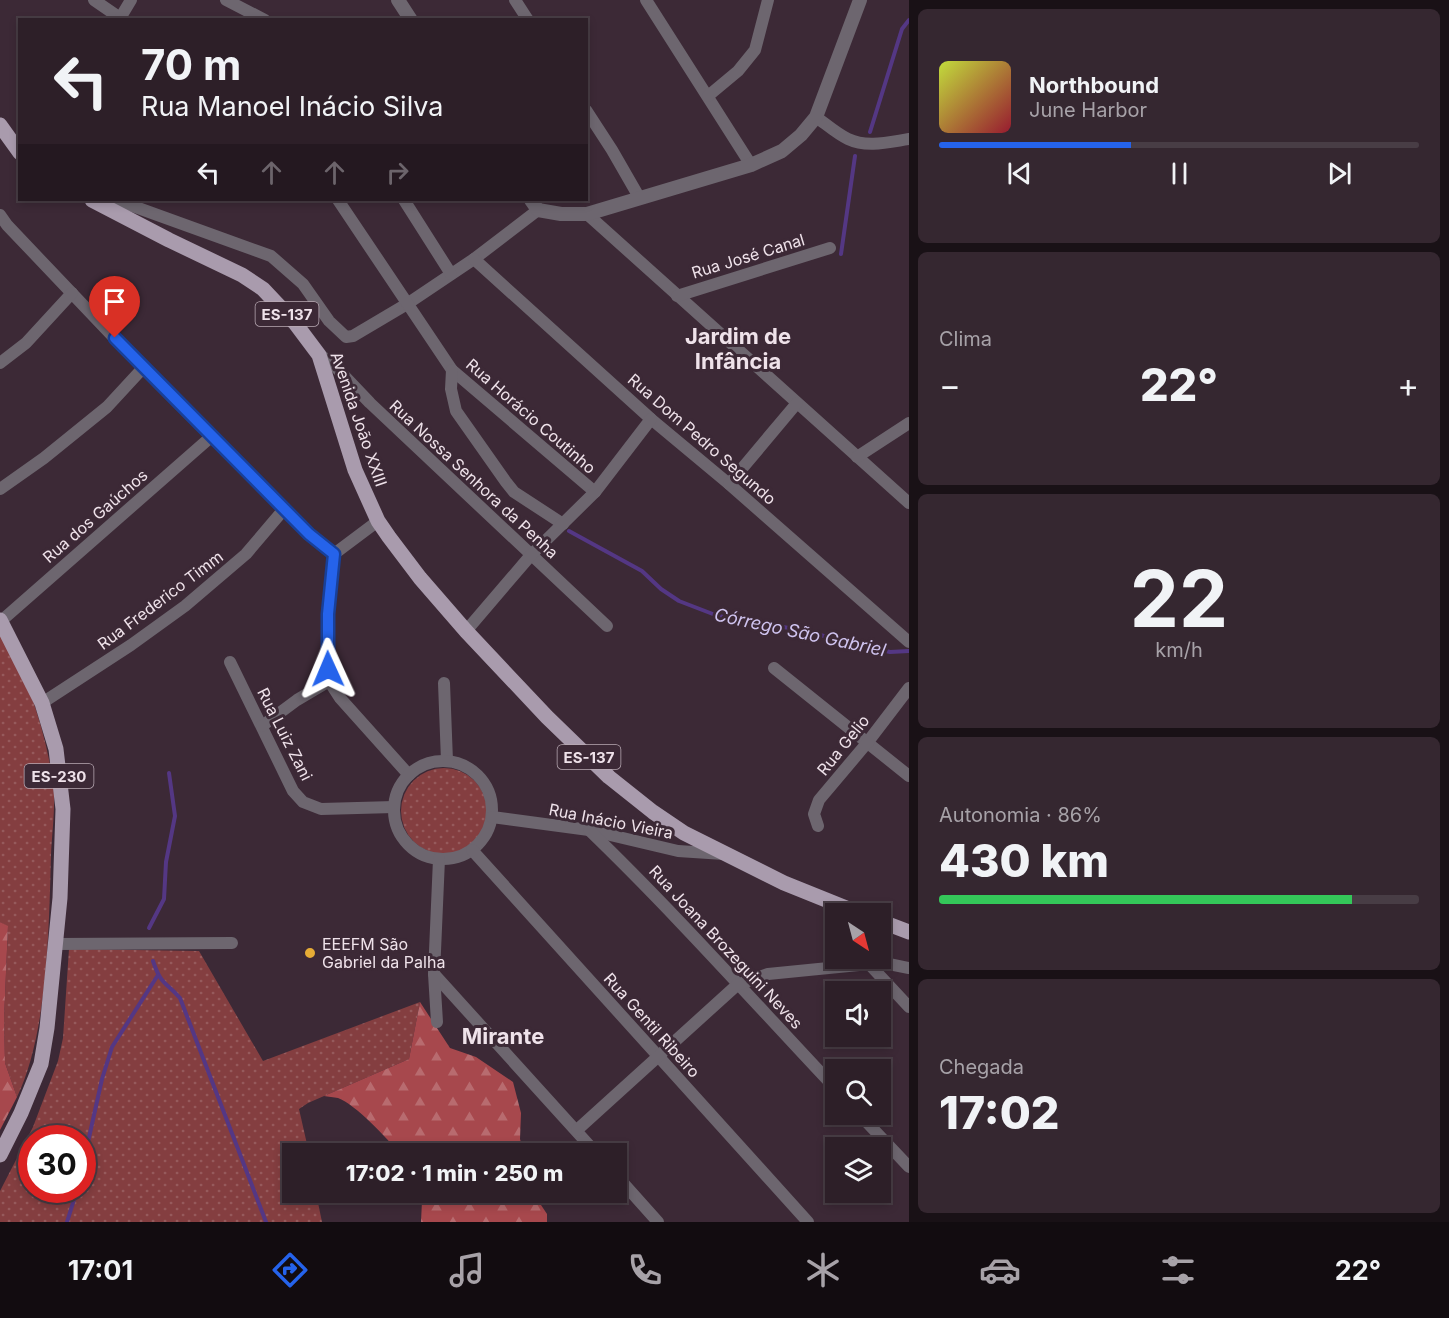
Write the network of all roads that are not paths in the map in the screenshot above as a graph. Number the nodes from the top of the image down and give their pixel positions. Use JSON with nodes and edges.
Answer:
{"nodes":[{"id":1,"x":94,"y":0,"type":"edge"},
{"id":2,"x":131,"y":0,"type":"edge"},
{"id":3,"x":226,"y":0,"type":"edge"},
{"id":4,"x":398,"y":0,"type":"edge"},
{"id":5,"x":515,"y":0,"type":"edge"},
{"id":6,"x":646,"y":0,"type":"edge"},
{"id":7,"x":768,"y":0,"type":"edge"},
{"id":8,"x":858,"y":0,"type":"edge"},
{"id":9,"x":120,"y":18,"type":"edge"},
{"id":10,"x":122,"y":18,"type":"edge"},
{"id":11,"x":261,"y":18,"type":"edge"},
{"id":12,"x":409,"y":18,"type":"edge"},
{"id":13,"x":527,"y":18,"type":"edge"},
{"id":14,"x":708,"y":96,"type":"junction"},
{"id":15,"x":588,"y":113,"type":"edge"},
{"id":16,"x":816,"y":117,"type":"junction"},
{"id":17,"x":0,"y":125,"type":"edge"},
{"id":18,"x":909,"y":139,"type":"edge"},
{"id":19,"x":18,"y":150,"type":"edge"},
{"id":20,"x":751,"y":165,"type":"junction"},
{"id":21,"x":639,"y":197,"type":"junction"},
{"id":22,"x":94,"y":201,"type":"edge"},
{"id":23,"x":119,"y":201,"type":"edge"},
{"id":24,"x":339,"y":201,"type":"edge"},
{"id":25,"x":405,"y":201,"type":"edge"},
{"id":26,"x":534,"y":205,"type":"edge"},
{"id":27,"x":587,"y":214,"type":"junction"},
{"id":28,"x":0,"y":215,"type":"edge"},
{"id":29,"x":830,"y":248,"type":"dead end"},
{"id":30,"x":474,"y":259,"type":"junction"},
{"id":31,"x":451,"y":274,"type":"junction"},
{"id":32,"x":72,"y":292,"type":"junction"},
{"id":33,"x":676,"y":296,"type":"junction"},
{"id":34,"x":407,"y":304,"type":"junction"},
{"id":35,"x":319,"y":355,"type":"junction"},
{"id":36,"x":0,"y":363,"type":"edge"},
{"id":37,"x":143,"y":368,"type":"junction"},
{"id":38,"x":452,"y":370,"type":"junction"},
{"id":39,"x":797,"y":403,"type":"junction"},
{"id":40,"x":651,"y":419,"type":"junction"},
{"id":41,"x":909,"y":423,"type":"edge"},
{"id":42,"x":212,"y":436,"type":"junction"},
{"id":43,"x":857,"y":457,"type":"junction"},
{"id":44,"x":729,"y":484,"type":"junction"},
{"id":45,"x":0,"y":489,"type":"edge"},
{"id":46,"x":595,"y":492,"type":"junction"},
{"id":47,"x":909,"y":503,"type":"edge"},
{"id":48,"x":285,"y":508,"type":"junction"},
{"id":49,"x":378,"y":521,"type":"junction"},
{"id":50,"x":563,"y":524,"type":"junction"},
{"id":51,"x":334,"y":554,"type":"junction"},
{"id":52,"x":531,"y":555,"type":"junction"},
{"id":53,"x":0,"y":620,"type":"edge"},
{"id":54,"x":607,"y":626,"type":"dead end"},
{"id":55,"x":466,"y":631,"type":"junction"},
{"id":56,"x":909,"y":642,"type":"edge"},
{"id":57,"x":230,"y":662,"type":"dead end"},
{"id":58,"x":774,"y":668,"type":"dead end"},
{"id":59,"x":329,"y":681,"type":"junction"},
{"id":60,"x":444,"y":683,"type":"dead end"},
{"id":61,"x":909,"y":688,"type":"edge"},
{"id":62,"x":42,"y":703,"type":"junction"},
{"id":63,"x":262,"y":726,"type":"junction"},
{"id":64,"x":867,"y":742,"type":"junction"},
{"id":65,"x":447,"y":761,"type":"junction"},
{"id":66,"x":409,"y":775,"type":"junction"},
{"id":67,"x":909,"y":776,"type":"edge"},
{"id":68,"x":394,"y":807,"type":"junction"},
{"id":69,"x":492,"y":817,"type":"junction"},
{"id":70,"x":818,"y":826,"type":"dead end"},
{"id":71,"x":589,"y":830,"type":"junction"},
{"id":72,"x":472,"y":850,"type":"junction"},
{"id":73,"x":725,"y":854,"type":"junction"},
{"id":74,"x":439,"y":859,"type":"junction"},
{"id":75,"x":834,"y":903,"type":"edge"},
{"id":76,"x":891,"y":925,"type":"edge"},
{"id":77,"x":909,"y":932,"type":"edge"},
{"id":78,"x":232,"y":943,"type":"dead end"},
{"id":79,"x":56,"y":944,"type":"junction"},
{"id":80,"x":891,"y":964,"type":"edge"},
{"id":81,"x":825,"y":968,"type":"edge"},
{"id":82,"x":909,"y":968,"type":"edge"},
{"id":83,"x":874,"y":969,"type":"edge"},
{"id":84,"x":434,"y":974,"type":"junction"},
{"id":85,"x":737,"y":985,"type":"junction"},
{"id":86,"x":909,"y":1008,"type":"edge"},
{"id":87,"x":436,"y":1022,"type":"dead end"},
{"id":88,"x":658,"y":1057,"type":"junction"},
{"id":89,"x":825,"y":1077,"type":"edge"},
{"id":90,"x":869,"y":1125,"type":"edge"},
{"id":91,"x":577,"y":1130,"type":"junction"},
{"id":92,"x":588,"y":1143,"type":"edge"},
{"id":93,"x":0,"y":1155,"type":"edge"},
{"id":94,"x":909,"y":1167,"type":"edge"},
{"id":95,"x":627,"y":1187,"type":"edge"},
{"id":96,"x":658,"y":1222,"type":"edge"},
{"id":97,"x":808,"y":1222,"type":"edge"}],
"edges":[{"from":1,"to":9,"type":"street"},
{"from":2,"to":10,"type":"street"},
{"from":3,"to":11,"type":"street"},
{"from":4,"to":12,"type":"street"},
{"from":5,"to":13,"type":"street"},
{"from":6,"to":14,"type":"street"},
{"from":7,"to":14,"type":"street"},
{"from":8,"to":16,"type":"street"},
{"from":14,"to":20,"type":"street"},
{"from":15,"to":21,"type":"street"},
{"from":16,"to":18,"type":"street"},
{"from":16,"to":20,"type":"street"},
{"from":17,"to":19,"type":"main road"},
{"from":20,"to":21,"type":"street"},
{"from":21,"to":27,"type":"street"},
{"from":22,"to":35,"type":"main road","name":"Avenida João XXIII","number":"ES-137"},
{"from":23,"to":34,"type":"street"},
{"from":24,"to":34,"type":"street","name":"Rua Horácio Coutinho"},
{"from":25,"to":31,"type":"street"},
{"from":26,"to":27,"type":"street"},
{"from":26,"to":30,"type":"street"},
{"from":27,"to":33,"type":"street"},
{"from":28,"to":32,"type":"street"},
{"from":29,"to":33,"type":"street","name":"Rua José Canal"},
{"from":30,"to":31,"type":"street"},
{"from":30,"to":40,"type":"street","name":"Rua Dom Pedro Segundo"},
{"from":31,"to":34,"type":"street"},
{"from":32,"to":36,"type":"street"},
{"from":32,"to":37,"type":"street"},
{"from":33,"to":39,"type":"street"},
{"from":34,"to":38,"type":"street","name":"Rua Horácio Coutinho"},
{"from":35,"to":49,"type":"main road","name":"Avenida João XXIII","number":"ES-137"},
{"from":35,"to":52,"type":"street","name":"Rua Nossa Senhora da Penha"},
{"from":37,"to":42,"type":"street"},
{"from":37,"to":45,"type":"street"},
{"from":38,"to":46,"type":"street","name":"Rua Horácio Coutinho"},
{"from":38,"to":50,"type":"street"},
{"from":39,"to":43,"type":"street"},
{"from":39,"to":44,"type":"street"},
{"from":40,"to":44,"type":"street","name":"Rua Dom Pedro Segundo"},
{"from":40,"to":46,"type":"street"},
{"from":41,"to":43,"type":"street"},
{"from":42,"to":48,"type":"street"},
{"from":42,"to":53,"type":"street","name":"Rua dos Gaúchos"},
{"from":43,"to":47,"type":"street"},
{"from":44,"to":56,"type":"street","name":"Rua Dom Pedro Segundo"},
{"from":46,"to":50,"type":"street"},
{"from":48,"to":51,"type":"street"},
{"from":48,"to":62,"type":"street","name":"Rua Frederico Timm"},
{"from":49,"to":51,"type":"street"},
{"from":49,"to":55,"type":"main road","number":"ES-137"},
{"from":50,"to":52,"type":"street"},
{"from":51,"to":59,"type":"street"},
{"from":52,"to":54,"type":"street","name":"Rua Nossa Senhora da Penha"},
{"from":52,"to":55,"type":"street"},
{"from":53,"to":62,"type":"main road","number":"ES-230"},
{"from":55,"to":73,"type":"main road","number":"ES-137"},
{"from":57,"to":63,"type":"street","name":"Rua Luiz Zani"},
{"from":58,"to":64,"type":"street"},
{"from":59,"to":63,"type":"street"},
{"from":59,"to":66,"type":"street"},
{"from":60,"to":65,"type":"street"},
{"from":61,"to":64,"type":"street","name":"Rua Gelio"},
{"from":62,"to":79,"type":"main road","number":"ES-230"},
{"from":63,"to":68,"type":"street","name":"Rua Luiz Zani"},
{"from":64,"to":67,"type":"street"},
{"from":64,"to":70,"type":"street","name":"Rua Gelio"},
{"from":65,"to":66,"type":"street"},
{"from":65,"to":69,"type":"street"},
{"from":66,"to":68,"type":"street"},
{"from":68,"to":74,"type":"street"},
{"from":69,"to":71,"type":"street","name":"Rua Inácio Vieira"},
{"from":69,"to":72,"type":"street"},
{"from":71,"to":73,"type":"street","name":"Rua Inácio Vieira"},
{"from":71,"to":85,"type":"street","name":"Rua Joana Brozeguini Neves"},
{"from":72,"to":74,"type":"street"},
{"from":72,"to":88,"type":"street","name":"Rua Gentil Ribeiro"},
{"from":73,"to":75,"type":"main road","number":"ES-137"},
{"from":74,"to":84,"type":"street"},
{"from":76,"to":77,"type":"main road"},
{"from":78,"to":79,"type":"street"},
{"from":79,"to":93,"type":"main road","number":"ES-230"},
{"from":80,"to":82,"type":"street"},
{"from":81,"to":85,"type":"street"},
{"from":83,"to":86,"type":"street"},
{"from":84,"to":87,"type":"street"},
{"from":84,"to":91,"type":"street"},
{"from":85,"to":88,"type":"street"},
{"from":85,"to":89,"type":"street","name":"Rua Joana Brozeguini Neves"},
{"from":88,"to":91,"type":"street"},
{"from":88,"to":97,"type":"street","name":"Rua Gentil Ribeiro"},
{"from":90,"to":94,"type":"street"},
{"from":91,"to":92,"type":"street"},
{"from":95,"to":96,"type":"street"}]}
